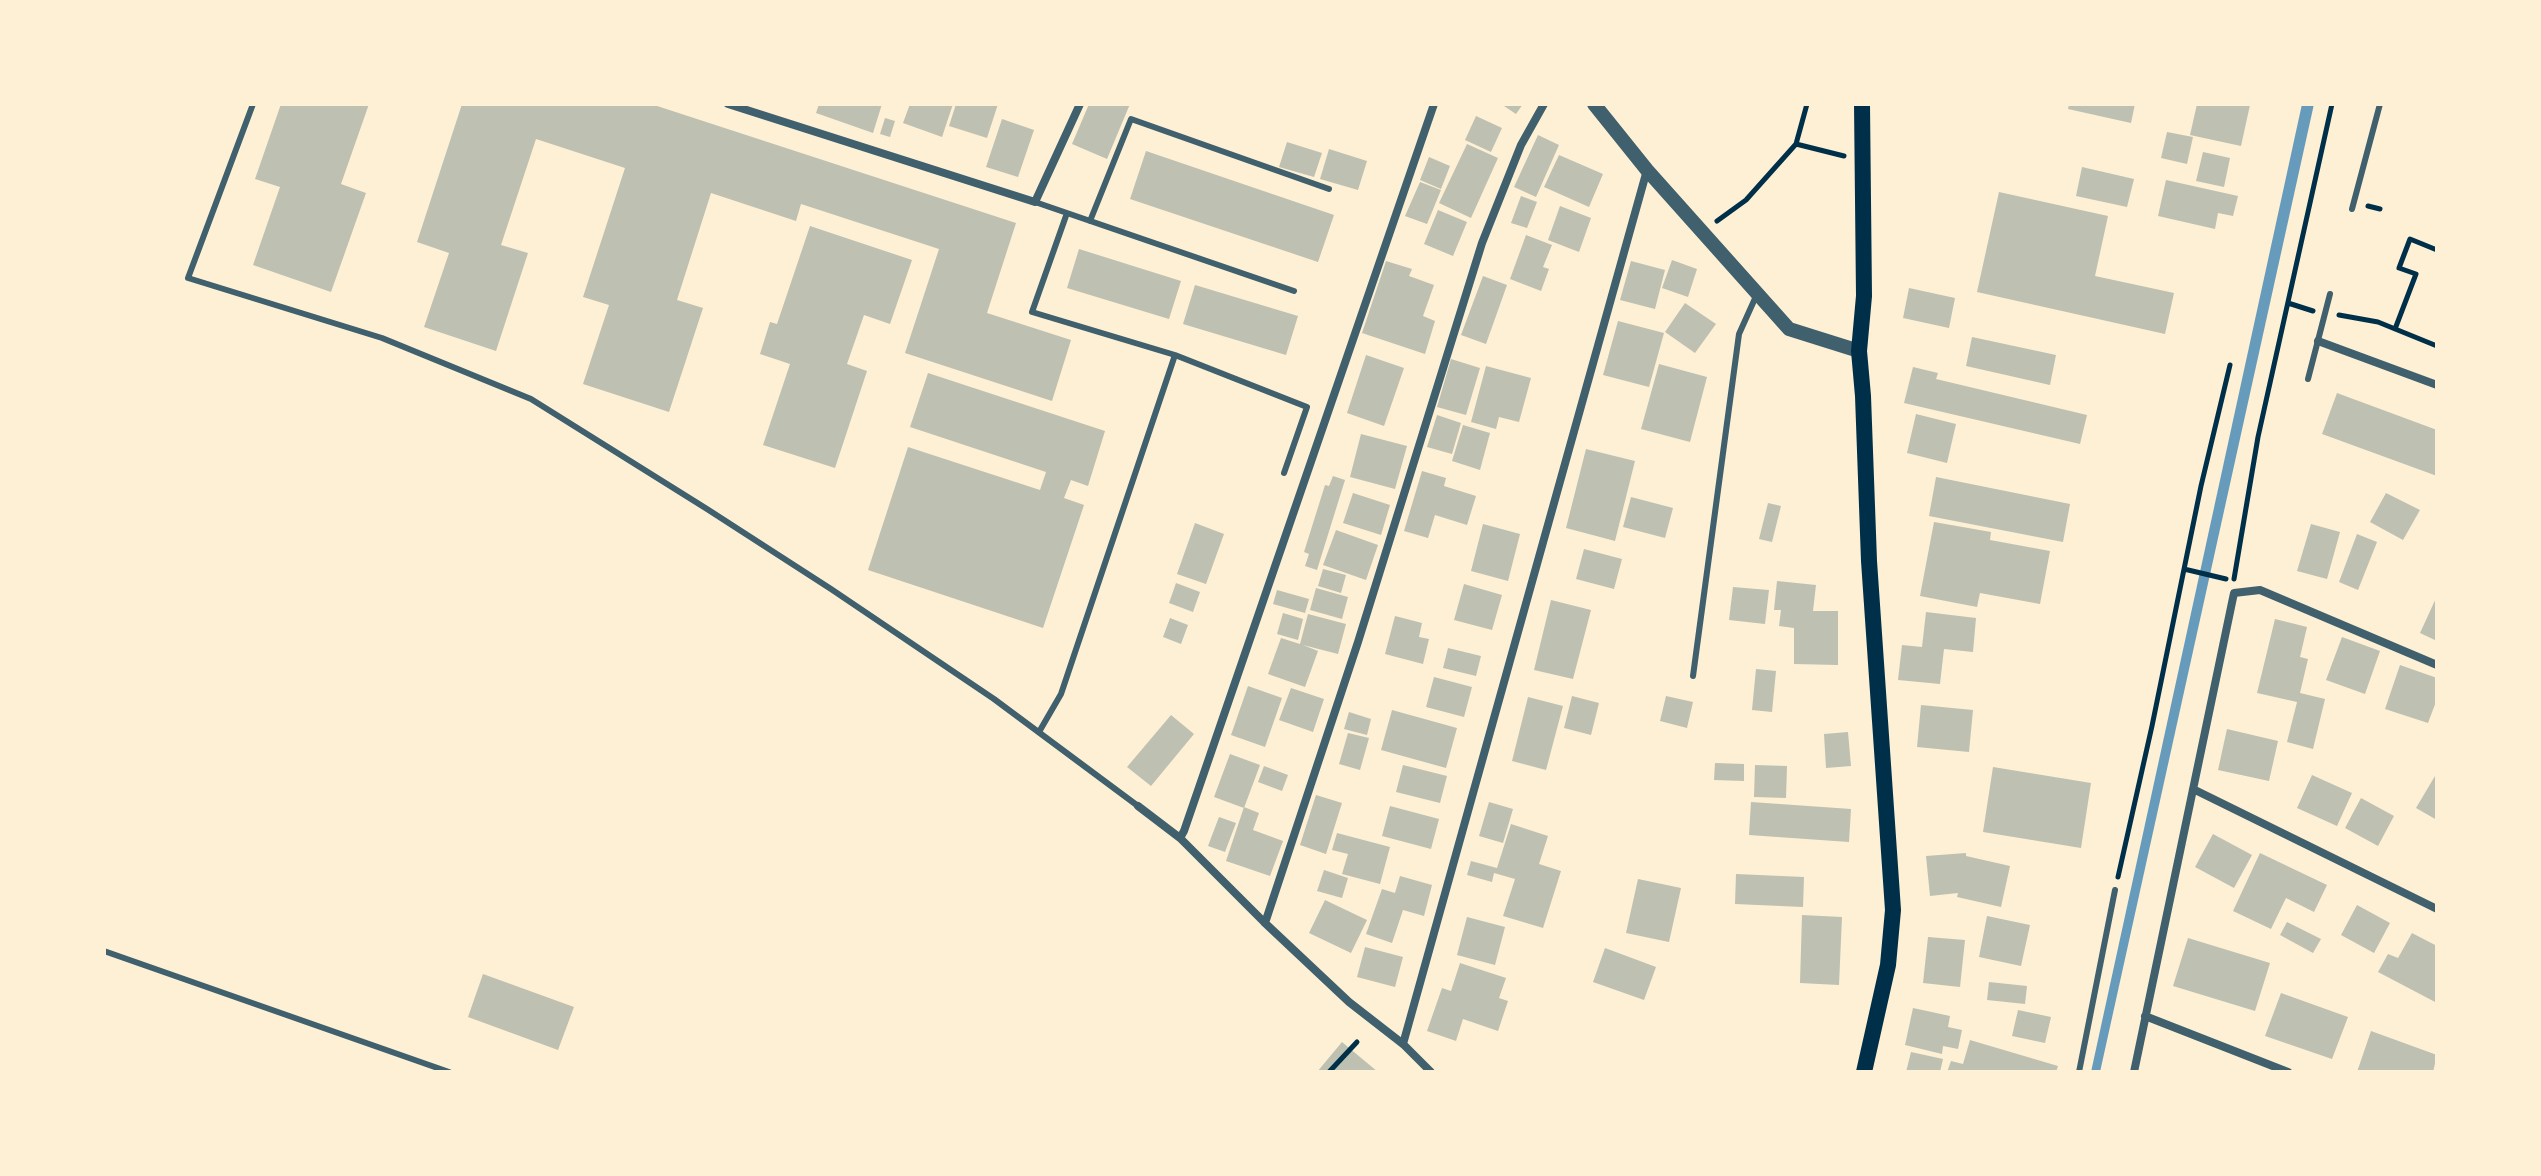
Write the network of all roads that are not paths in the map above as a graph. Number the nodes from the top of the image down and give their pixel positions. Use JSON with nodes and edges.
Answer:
{"nodes":[{"id":1,"x":253,"y":104,"type":"edge"},
{"id":2,"x":728,"y":104,"type":"edge"},
{"id":3,"x":1080,"y":104,"type":"edge"},
{"id":4,"x":1434,"y":104,"type":"edge"},
{"id":5,"x":1544,"y":104,"type":"edge"},
{"id":6,"x":1594,"y":104,"type":"edge"},
{"id":7,"x":1862,"y":104,"type":"edge"},
{"id":8,"x":2380,"y":104,"type":"edge"},
{"id":9,"x":1647,"y":170,"type":"junction"},
{"id":10,"x":1329,"y":189,"type":"dead end"},
{"id":11,"x":1035,"y":202,"type":"junction"},
{"id":12,"x":2352,"y":209,"type":"dead end"},
{"id":13,"x":1067,"y":213,"type":"junction"},
{"id":14,"x":1090,"y":221,"type":"junction"},
{"id":15,"x":1294,"y":291,"type":"dead end"},
{"id":16,"x":1757,"y":294,"type":"junction"},
{"id":17,"x":2330,"y":294,"type":"dead end"},
{"id":18,"x":2318,"y":341,"type":"junction"},
{"id":19,"x":1859,"y":351,"type":"junction"},
{"id":20,"x":1175,"y":355,"type":"junction"},
{"id":21,"x":2308,"y":379,"type":"dead end"},
{"id":22,"x":2437,"y":385,"type":"edge"},
{"id":23,"x":1284,"y":473,"type":"dead end"},
{"id":24,"x":2437,"y":665,"type":"edge"},
{"id":25,"x":1693,"y":676,"type":"dead end"},
{"id":26,"x":1039,"y":732,"type":"junction"},
{"id":27,"x":2193,"y":789,"type":"junction"},
{"id":28,"x":1138,"y":806,"type":"joint"},
{"id":29,"x":1180,"y":838,"type":"junction"},
{"id":30,"x":2115,"y":890,"type":"road end"},
{"id":31,"x":2437,"y":909,"type":"edge"},
{"id":32,"x":1265,"y":923,"type":"junction"},
{"id":33,"x":104,"y":951,"type":"edge"},
{"id":34,"x":2145,"y":1016,"type":"junction"},
{"id":35,"x":1403,"y":1044,"type":"junction"},
{"id":36,"x":449,"y":1072,"type":"edge"},
{"id":37,"x":1431,"y":1072,"type":"edge"},
{"id":38,"x":1864,"y":1072,"type":"edge"},
{"id":39,"x":2079,"y":1072,"type":"edge"},
{"id":40,"x":2134,"y":1072,"type":"edge"},
{"id":41,"x":2288,"y":1072,"type":"edge"}],
"edges":[{"from":1,"to":26,"type":"lane"},
{"from":2,"to":11,"type":"street"},
{"from":3,"to":11,"type":"street"},
{"from":4,"to":29,"type":"street"},
{"from":5,"to":32,"type":"street"},
{"from":6,"to":9,"type":"street"},
{"from":7,"to":19,"type":"main road"},
{"from":8,"to":12,"type":"lane"},
{"from":9,"to":16,"type":"street"},
{"from":9,"to":35,"type":"street"},
{"from":10,"to":14,"type":"lane"},
{"from":11,"to":13,"type":"lane"},
{"from":13,"to":14,"type":"lane"},
{"from":13,"to":20,"type":"lane"},
{"from":14,"to":15,"type":"lane"},
{"from":16,"to":19,"type":"street"},
{"from":16,"to":25,"type":"lane"},
{"from":17,"to":18,"type":"lane"},
{"from":18,"to":21,"type":"lane"},
{"from":18,"to":22,"type":"street"},
{"from":19,"to":38,"type":"main road"},
{"from":20,"to":23,"type":"lane"},
{"from":20,"to":26,"type":"lane"},
{"from":24,"to":27,"type":"street"},
{"from":26,"to":28,"type":"lane"},
{"from":27,"to":31,"type":"street"},
{"from":27,"to":34,"type":"street"},
{"from":28,"to":29,"type":"street"},
{"from":29,"to":32,"type":"street"},
{"from":30,"to":39,"type":"lane"},
{"from":32,"to":35,"type":"street"},
{"from":33,"to":36,"type":"lane"},
{"from":34,"to":40,"type":"street"},
{"from":34,"to":41,"type":"street"},
{"from":35,"to":37,"type":"street"}]}
